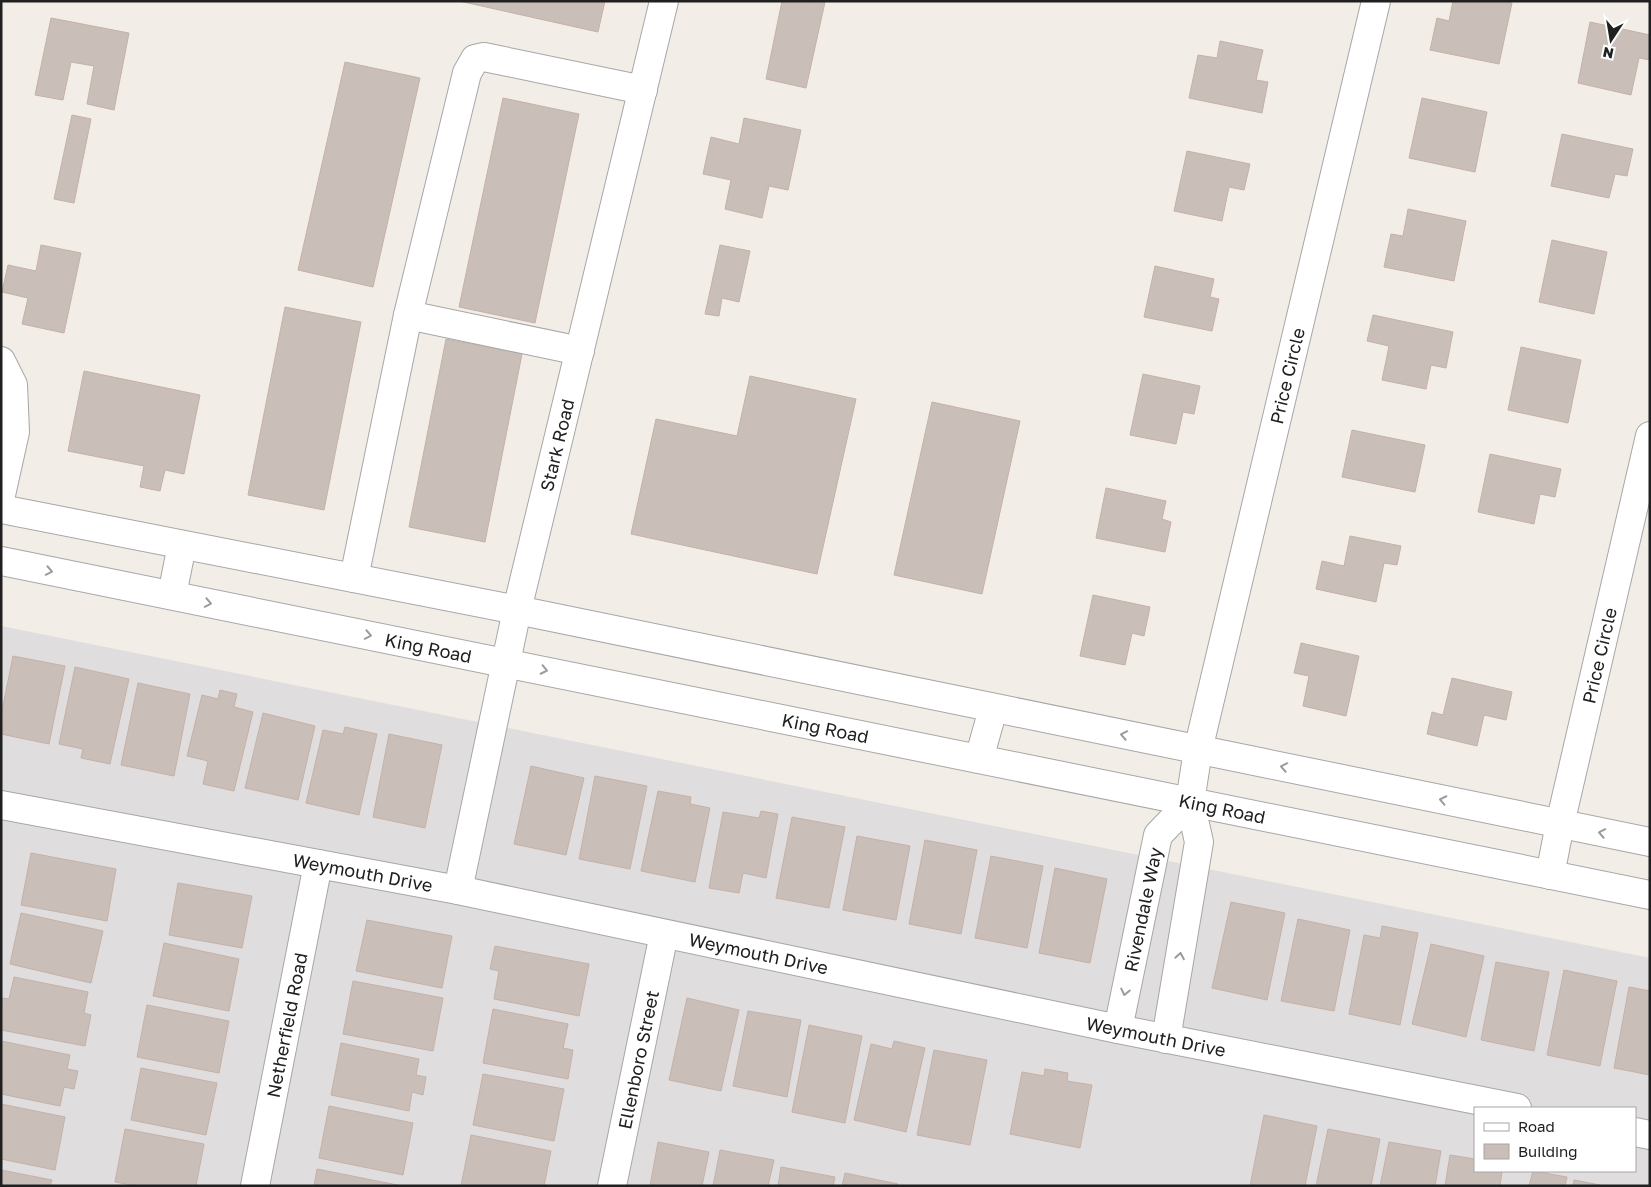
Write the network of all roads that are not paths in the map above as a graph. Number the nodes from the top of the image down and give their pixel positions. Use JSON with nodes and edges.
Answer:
{"nodes":[{"id":1,"x":664,"y":1,"type":"edge"},
{"id":2,"x":1376,"y":1,"type":"edge"},
{"id":3,"x":643,"y":90,"type":"junction"},
{"id":4,"x":408,"y":315,"type":"junction"},
{"id":5,"x":580,"y":350,"type":"junction"},
{"id":6,"x":1,"y":361,"type":"edge"},
{"id":7,"x":1650,"y":436,"type":"edge"},
{"id":8,"x":1,"y":495,"type":"edge"},
{"id":9,"x":1,"y":509,"type":"edge"},
{"id":10,"x":182,"y":545,"type":"junction"},
{"id":11,"x":1,"y":561,"type":"edge"},
{"id":12,"x":354,"y":578,"type":"junction"},
{"id":13,"x":172,"y":595,"type":"junction"},
{"id":14,"x":517,"y":610,"type":"junction"},
{"id":15,"x":506,"y":663,"type":"junction"},
{"id":16,"x":993,"y":709,"type":"junction"},
{"id":17,"x":1198,"y":750,"type":"junction"},
{"id":18,"x":978,"y":759,"type":"junction"},
{"id":19,"x":1190,"y":802,"type":"junction"},
{"id":20,"x":1,"y":805,"type":"edge"},
{"id":21,"x":1560,"y":824,"type":"junction"},
{"id":22,"x":1650,"y":842,"type":"edge"},
{"id":23,"x":318,"y":864,"type":"junction"},
{"id":24,"x":1550,"y":875,"type":"junction"},
{"id":25,"x":458,"y":890,"type":"junction"},
{"id":26,"x":1650,"y":895,"type":"edge"},
{"id":27,"x":664,"y":934,"type":"junction"},
{"id":28,"x":1118,"y":1029,"type":"junction"},
{"id":29,"x":1166,"y":1038,"type":"junction"},
{"id":30,"x":1512,"y":1107,"type":"edge"},
{"id":31,"x":1636,"y":1132,"type":"edge"},
{"id":32,"x":1650,"y":1135,"type":"edge"},
{"id":33,"x":255,"y":1186,"type":"edge"},
{"id":34,"x":612,"y":1186,"type":"edge"}],
"edges":[{"from":1,"to":3,"type":"street","name":"Stark Road"},
{"from":2,"to":17,"type":"street","name":"Price Circle"},
{"from":3,"to":4,"type":"street"},
{"from":3,"to":5,"type":"street","name":"Stark Road"},
{"from":4,"to":5,"type":"street"},
{"from":4,"to":12,"type":"street"},
{"from":5,"to":14,"type":"street","name":"Stark Road"},
{"from":6,"to":8,"type":"street"},
{"from":7,"to":21,"type":"street","name":"Price Circle"},
{"from":9,"to":10,"type":"street"},
{"from":10,"to":12,"type":"street"},
{"from":10,"to":13,"type":"street"},
{"from":11,"to":13,"type":"street","name":"King Road","one_way":true},
{"from":12,"to":14,"type":"street"},
{"from":13,"to":15,"type":"street","name":"King Road","one_way":true},
{"from":14,"to":15,"type":"street","name":"Stark Road"},
{"from":14,"to":16,"type":"street"},
{"from":15,"to":18,"type":"street","name":"King Road","one_way":true},
{"from":15,"to":25,"type":"street","name":"Stark Road"},
{"from":17,"to":16,"type":"street","one_way":true},
{"from":16,"to":18,"type":"street"},
{"from":17,"to":19,"type":"street"},
{"from":21,"to":17,"type":"street","one_way":true},
{"from":18,"to":19,"type":"street","name":"King Road"},
{"from":19,"to":24,"type":"street","name":"King Road"},
{"from":19,"to":28,"type":"street","name":"Rivendale Way","one_way":true},
{"from":29,"to":19,"type":"street","one_way":true},
{"from":20,"to":23,"type":"street","name":"Weymouth Drive"},
{"from":22,"to":21,"type":"street","one_way":true},
{"from":21,"to":24,"type":"street","name":"Price Circle"},
{"from":23,"to":25,"type":"street","name":"Weymouth Drive"},
{"from":23,"to":33,"type":"street","name":"Netherfield Road"},
{"from":24,"to":26,"type":"street","name":"King Road"},
{"from":25,"to":27,"type":"street","name":"Weymouth Drive"},
{"from":27,"to":28,"type":"street","name":"Weymouth Drive"},
{"from":27,"to":34,"type":"street","name":"Ellenboro Street"},
{"from":28,"to":29,"type":"street","name":"Weymouth Drive"},
{"from":29,"to":30,"type":"street","name":"Weymouth Drive"},
{"from":31,"to":32,"type":"street"}]}
